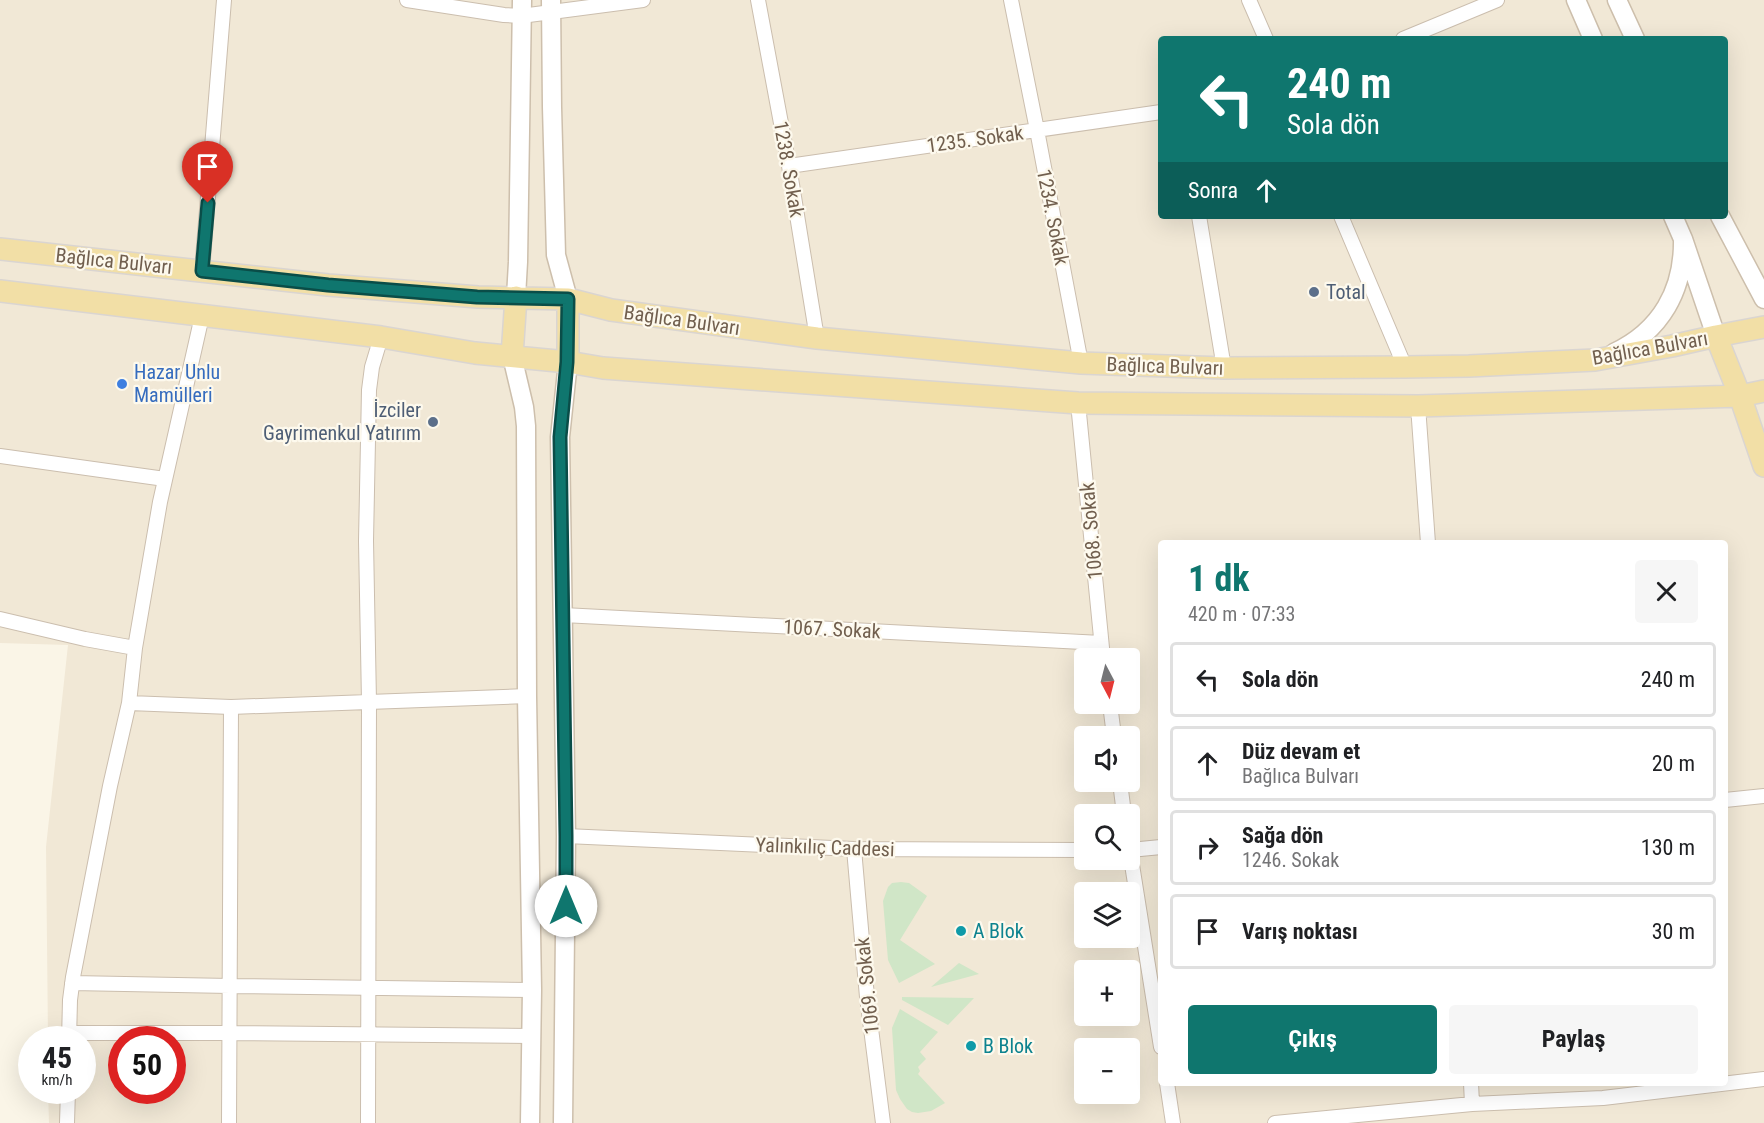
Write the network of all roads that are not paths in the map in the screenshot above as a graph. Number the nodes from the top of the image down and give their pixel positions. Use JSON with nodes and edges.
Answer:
{"nodes":[{"id":1,"x":224,"y":0,"type":"edge"},
{"id":2,"x":407,"y":0,"type":"edge"},
{"id":3,"x":643,"y":0,"type":"edge"},
{"id":4,"x":758,"y":0,"type":"edge"},
{"id":5,"x":1011,"y":0,"type":"edge"},
{"id":6,"x":1249,"y":0,"type":"edge"},
{"id":7,"x":1497,"y":0,"type":"edge"},
{"id":8,"x":1576,"y":0,"type":"edge"},
{"id":9,"x":1617,"y":0,"type":"edge"},
{"id":10,"x":551,"y":6,"type":"edge"},
{"id":11,"x":521,"y":8,"type":"edge"},
{"id":12,"x":1265,"y":36,"type":"edge"},
{"id":13,"x":1410,"y":36,"type":"edge"},
{"id":14,"x":1592,"y":36,"type":"edge"},
{"id":15,"x":1634,"y":36,"type":"edge"},
{"id":16,"x":1158,"y":112,"type":"edge"},
{"id":17,"x":1037,"y":130,"type":"junction"},
{"id":18,"x":789,"y":166,"type":"junction"},
{"id":19,"x":1199,"y":219,"type":"edge"},
{"id":20,"x":1342,"y":219,"type":"edge"},
{"id":21,"x":1674,"y":219,"type":"edge"},
{"id":22,"x":1722,"y":219,"type":"edge"},
{"id":23,"x":1683,"y":239,"type":"junction"},
{"id":24,"x":0,"y":249,"type":"edge"},
{"id":25,"x":202,"y":271,"type":"junction"},
{"id":26,"x":0,"y":291,"type":"edge"},
{"id":27,"x":516,"y":297,"type":"junction"},
{"id":28,"x":568,"y":299,"type":"junction"},
{"id":29,"x":1764,"y":299,"type":"edge"},
{"id":30,"x":202,"y":316,"type":"junction"},
{"id":31,"x":1764,"y":327,"type":"edge"},
{"id":32,"x":1716,"y":336,"type":"junction"},
{"id":33,"x":381,"y":337,"type":"junction"},
{"id":34,"x":817,"y":338,"type":"junction"},
{"id":35,"x":512,"y":356,"type":"junction"},
{"id":36,"x":1595,"y":360,"type":"junction"},
{"id":37,"x":567,"y":362,"type":"junction"},
{"id":38,"x":1081,"y":363,"type":"junction"},
{"id":39,"x":1405,"y":367,"type":"junction"},
{"id":40,"x":1224,"y":368,"type":"junction"},
{"id":41,"x":1764,"y":391,"type":"edge"},
{"id":42,"x":1740,"y":396,"type":"junction"},
{"id":43,"x":1078,"y":403,"type":"junction"},
{"id":44,"x":1418,"y":406,"type":"junction"},
{"id":45,"x":0,"y":456,"type":"edge"},
{"id":46,"x":1764,"y":466,"type":"edge"},
{"id":47,"x":165,"y":479,"type":"junction"},
{"id":48,"x":1428,"y":540,"type":"edge"},
{"id":49,"x":563,"y":615,"type":"junction"},
{"id":50,"x":0,"y":619,"type":"edge"},
{"id":51,"x":1101,"y":643,"type":"junction"},
{"id":52,"x":135,"y":648,"type":"junction"},
{"id":53,"x":1102,"y":648,"type":"edge"},
{"id":54,"x":527,"y":696,"type":"junction"},
{"id":55,"x":369,"y":702,"type":"junction"},
{"id":56,"x":129,"y":703,"type":"junction"},
{"id":57,"x":231,"y":707,"type":"junction"},
{"id":58,"x":1764,"y":796,"type":"edge"},
{"id":59,"x":1728,"y":800,"type":"edge"},
{"id":60,"x":566,"y":836,"type":"junction"},
{"id":61,"x":1158,"y":847,"type":"edge"},
{"id":62,"x":854,"y":849,"type":"junction"},
{"id":63,"x":1074,"y":850,"type":"edge"},
{"id":64,"x":1140,"y":850,"type":"edge"},
{"id":65,"x":1133,"y":870,"type":"edge"},
{"id":66,"x":72,"y":983,"type":"junction"},
{"id":67,"x":230,"y":986,"type":"junction"},
{"id":68,"x":370,"y":988,"type":"junction"},
{"id":69,"x":532,"y":990,"type":"junction"},
{"id":70,"x":69,"y":1026,"type":"edge"},
{"id":71,"x":1158,"y":1028,"type":"edge"},
{"id":72,"x":230,"y":1033,"type":"junction"},
{"id":73,"x":96,"y":1035,"type":"edge"},
{"id":74,"x":369,"y":1035,"type":"junction"},
{"id":75,"x":531,"y":1036,"type":"junction"},
{"id":76,"x":1764,"y":1079,"type":"edge"},
{"id":77,"x":1728,"y":1083,"type":"edge"},
{"id":78,"x":1167,"y":1086,"type":"edge"},
{"id":79,"x":1471,"y":1086,"type":"edge"},
{"id":80,"x":1705,"y":1086,"type":"edge"},
{"id":81,"x":68,"y":1104,"type":"edge"},
{"id":82,"x":1473,"y":1104,"type":"junction"},
{"id":83,"x":68,"y":1123,"type":"edge"},
{"id":84,"x":229,"y":1123,"type":"edge"},
{"id":85,"x":368,"y":1123,"type":"edge"},
{"id":86,"x":530,"y":1123,"type":"edge"},
{"id":87,"x":563,"y":1123,"type":"edge"},
{"id":88,"x":883,"y":1123,"type":"edge"},
{"id":89,"x":1173,"y":1123,"type":"edge"},
{"id":90,"x":1275,"y":1123,"type":"edge"}],
"edges":[{"from":1,"to":25,"type":"street"},
{"from":2,"to":11,"type":"street"},
{"from":3,"to":10,"type":"street"},
{"from":4,"to":18,"type":"street","name":"1238. Sokak"},
{"from":5,"to":17,"type":"street","name":"1234. Sokak"},
{"from":6,"to":12,"type":"street"},
{"from":7,"to":13,"type":"street"},
{"from":8,"to":14,"type":"main road"},
{"from":9,"to":15,"type":"main road"},
{"from":10,"to":11,"type":"street"},
{"from":10,"to":28,"type":"main road"},
{"from":11,"to":27,"type":"main road"},
{"from":16,"to":17,"type":"street","name":"1235. Sokak"},
{"from":17,"to":18,"type":"street","name":"1235. Sokak"},
{"from":17,"to":38,"type":"street","name":"1234. Sokak"},
{"from":18,"to":34,"type":"street","name":"1238. Sokak"},
{"from":19,"to":40,"type":"street"},
{"from":20,"to":39,"type":"street"},
{"from":21,"to":23,"type":"main road"},
{"from":22,"to":29,"type":"main road"},
{"from":23,"to":32,"type":"main road"},
{"from":23,"to":36,"type":"main road"},
{"from":24,"to":25,"type":"main road","name":"Bağlıca Bulvarı"},
{"from":25,"to":27,"type":"main road","name":"Bağlıca Bulvarı"},
{"from":26,"to":30,"type":"main road"},
{"from":27,"to":28,"type":"main road","name":"Bağlıca Bulvarı"},
{"from":27,"to":35,"type":"main road"},
{"from":28,"to":34,"type":"main road","name":"Bağlıca Bulvarı"},
{"from":28,"to":37,"type":"main road"},
{"from":30,"to":33,"type":"main road"},
{"from":30,"to":47,"type":"street"},
{"from":31,"to":32,"type":"main road","name":"Bağlıca Bulvarı"},
{"from":32,"to":36,"type":"main road","name":"Bağlıca Bulvarı"},
{"from":32,"to":42,"type":"main road"},
{"from":33,"to":35,"type":"main road"},
{"from":33,"to":55,"type":"street"},
{"from":34,"to":38,"type":"main road","name":"Bağlıca Bulvarı"},
{"from":35,"to":37,"type":"main road","name":"Bağlıca Bulvarı"},
{"from":35,"to":54,"type":"main road"},
{"from":36,"to":39,"type":"main road","name":"Bağlıca Bulvarı"},
{"from":37,"to":43,"type":"main road","name":"Bağlıca Bulvarı"},
{"from":37,"to":49,"type":"main road"},
{"from":38,"to":40,"type":"main road","name":"Bağlıca Bulvarı"},
{"from":39,"to":40,"type":"main road","name":"Bağlıca Bulvarı"},
{"from":41,"to":42,"type":"main road","name":"Bağlıca Bulvarı"},
{"from":42,"to":44,"type":"main road","name":"Bağlıca Bulvarı"},
{"from":42,"to":46,"type":"main road"},
{"from":43,"to":44,"type":"main road","name":"Bağlıca Bulvarı"},
{"from":43,"to":51,"type":"street","name":"1068. Sokak"},
{"from":44,"to":48,"type":"street"},
{"from":45,"to":47,"type":"street"},
{"from":47,"to":52,"type":"street"},
{"from":49,"to":51,"type":"street","name":"1067. Sokak"},
{"from":49,"to":60,"type":"main road"},
{"from":50,"to":52,"type":"street"},
{"from":51,"to":53,"type":"street","name":"1068. Sokak"},
{"from":52,"to":56,"type":"street"},
{"from":54,"to":55,"type":"street"},
{"from":54,"to":69,"type":"main road"},
{"from":55,"to":57,"type":"street"},
{"from":55,"to":68,"type":"street"},
{"from":56,"to":57,"type":"street"},
{"from":56,"to":66,"type":"street"},
{"from":57,"to":67,"type":"street"},
{"from":58,"to":59,"type":"street"},
{"from":60,"to":62,"type":"street","name":"Yalınkılıç Caddesi"},
{"from":60,"to":87,"type":"main road"},
{"from":61,"to":64,"type":"street"},
{"from":62,"to":63,"type":"street","name":"Yalınkılıç Caddesi"},
{"from":62,"to":88,"type":"street","name":"1069. Sokak"},
{"from":65,"to":71,"type":"street"},
{"from":66,"to":67,"type":"street"},
{"from":66,"to":70,"type":"street"},
{"from":67,"to":68,"type":"street"},
{"from":67,"to":72,"type":"street"},
{"from":68,"to":69,"type":"street"},
{"from":68,"to":74,"type":"street"},
{"from":69,"to":75,"type":"main road"},
{"from":72,"to":73,"type":"street"},
{"from":72,"to":74,"type":"street"},
{"from":72,"to":84,"type":"street"},
{"from":74,"to":75,"type":"street"},
{"from":74,"to":85,"type":"street"},
{"from":75,"to":86,"type":"main road"},
{"from":76,"to":77,"type":"street"},
{"from":78,"to":89,"type":"street"},
{"from":79,"to":82,"type":"street"},
{"from":80,"to":82,"type":"street"},
{"from":81,"to":83,"type":"street"},
{"from":82,"to":90,"type":"street"}]}
